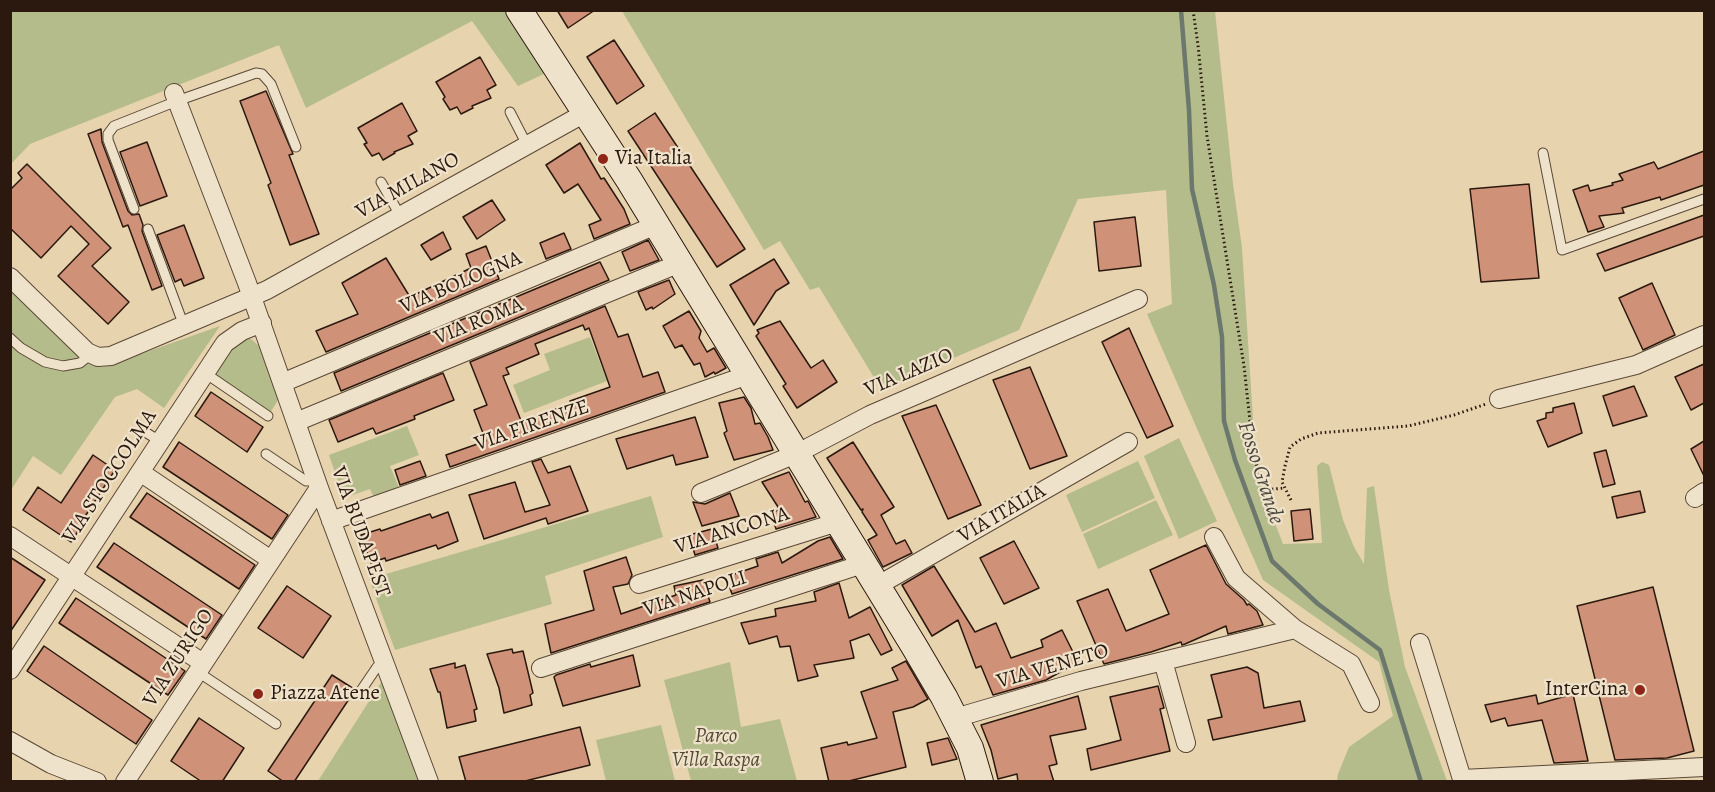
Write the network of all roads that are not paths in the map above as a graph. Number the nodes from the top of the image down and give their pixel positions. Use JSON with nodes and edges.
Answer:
{"nodes":[{"id":1,"x":519,"y":10,"type":"edge"},
{"id":2,"x":176,"y":97,"type":"junction"},
{"id":3,"x":510,"y":112,"type":"dead end"},
{"id":4,"x":585,"y":113,"type":"junction"},
{"id":5,"x":527,"y":145,"type":"junction"},
{"id":6,"x":296,"y":147,"type":"dead end"},
{"id":7,"x":1543,"y":153,"type":"dead end"},
{"id":8,"x":381,"y":182,"type":"dead end"},
{"id":9,"x":1704,"y":199,"type":"edge"},
{"id":10,"x":134,"y":209,"type":"dead end"},
{"id":11,"x":401,"y":217,"type":"junction"},
{"id":12,"x":656,"y":225,"type":"junction"},
{"id":13,"x":148,"y":229,"type":"dead end"},
{"id":14,"x":680,"y":263,"type":"junction"},
{"id":15,"x":10,"y":277,"type":"edge"},
{"id":16,"x":252,"y":297,"type":"junction"},
{"id":17,"x":1138,"y":299,"type":"dead end"},
{"id":18,"x":262,"y":323,"type":"junction"},
{"id":19,"x":184,"y":327,"type":"junction"},
{"id":20,"x":1704,"y":335,"type":"edge"},
{"id":21,"x":10,"y":338,"type":"edge"},
{"id":22,"x":91,"y":354,"type":"junction"},
{"id":23,"x":205,"y":373,"type":"junction"},
{"id":24,"x":748,"y":375,"type":"junction"},
{"id":25,"x":282,"y":383,"type":"junction"},
{"id":26,"x":1499,"y":399,"type":"road end"},
{"id":27,"x":268,"y":416,"type":"dead end"},
{"id":28,"x":296,"y":422,"type":"junction"},
{"id":29,"x":1128,"y":442,"type":"dead end"},
{"id":30,"x":266,"y":454,"type":"dead end"},
{"id":31,"x":796,"y":454,"type":"junction"},
{"id":32,"x":140,"y":472,"type":"junction"},
{"id":33,"x":317,"y":484,"type":"junction"},
{"id":34,"x":701,"y":493,"type":"dead end"},
{"id":35,"x":331,"y":521,"type":"junction"},
{"id":36,"x":838,"y":522,"type":"junction"},
{"id":37,"x":10,"y":537,"type":"edge"},
{"id":38,"x":1214,"y":537,"type":"dead end"},
{"id":39,"x":271,"y":560,"type":"junction"},
{"id":40,"x":863,"y":564,"type":"junction"},
{"id":41,"x":72,"y":577,"type":"junction"},
{"id":42,"x":639,"y":584,"type":"dead end"},
{"id":43,"x":876,"y":586,"type":"junction"},
{"id":44,"x":1295,"y":629,"type":"junction"},
{"id":45,"x":1420,"y":643,"type":"dead end"},
{"id":46,"x":1163,"y":662,"type":"junction"},
{"id":47,"x":384,"y":663,"type":"junction"},
{"id":48,"x":200,"y":668,"type":"junction"},
{"id":49,"x":541,"y":668,"type":"dead end"},
{"id":50,"x":10,"y":670,"type":"edge"},
{"id":51,"x":360,"y":692,"type":"dead end"},
{"id":52,"x":1370,"y":703,"type":"dead end"},
{"id":53,"x":955,"y":718,"type":"junction"},
{"id":54,"x":276,"y":724,"type":"dead end"},
{"id":55,"x":10,"y":741,"type":"edge"},
{"id":56,"x":1186,"y":743,"type":"dead end"},
{"id":57,"x":1704,"y":766,"type":"edge"},
{"id":58,"x":97,"y":782,"type":"edge"},
{"id":59,"x":125,"y":782,"type":"edge"},
{"id":60,"x":429,"y":782,"type":"edge"},
{"id":61,"x":980,"y":782,"type":"edge"}],
"edges":[{"from":1,"to":4,"type":"main road"},
{"from":2,"to":6,"type":"lane"},
{"from":2,"to":10,"type":"lane"},
{"from":2,"to":16,"type":"street","name":"VIA BUDAPEST"},
{"from":3,"to":5,"type":"lane"},
{"from":4,"to":5,"type":"street","name":"VIA MILANO"},
{"from":4,"to":12,"type":"main road"},
{"from":5,"to":11,"type":"street","name":"VIA MILANO"},
{"from":7,"to":9,"type":"lane"},
{"from":8,"to":11,"type":"lane"},
{"from":11,"to":16,"type":"street","name":"VIA MILANO"},
{"from":12,"to":14,"type":"main road"},
{"from":12,"to":25,"type":"street","name":"VIA BOLOGNA"},
{"from":13,"to":19,"type":"lane"},
{"from":14,"to":24,"type":"main road"},
{"from":14,"to":28,"type":"street","name":"VIA ROMA"},
{"from":15,"to":22,"type":"street"},
{"from":16,"to":18,"type":"street","name":"VIA BUDAPEST"},
{"from":16,"to":19,"type":"street","name":"VIA MILANO"},
{"from":17,"to":31,"type":"street","name":"VIA LAZIO"},
{"from":18,"to":23,"type":"street","name":"VIA STOCCOLMA"},
{"from":18,"to":25,"type":"street","name":"VIA BUDAPEST"},
{"from":19,"to":22,"type":"street","name":"VIA MILANO"},
{"from":20,"to":26,"type":"street"},
{"from":21,"to":22,"type":"lane"},
{"from":23,"to":27,"type":"lane"},
{"from":23,"to":32,"type":"street","name":"VIA STOCCOLMA"},
{"from":24,"to":31,"type":"main road"},
{"from":24,"to":35,"type":"street","name":"VIA FIRENZE"},
{"from":25,"to":28,"type":"street","name":"VIA BUDAPEST"},
{"from":28,"to":33,"type":"street","name":"VIA BUDAPEST"},
{"from":29,"to":43,"type":"street","name":"VIA ITALIA"},
{"from":30,"to":33,"type":"lane"},
{"from":31,"to":34,"type":"street","name":"VIA LAZIO"},
{"from":31,"to":36,"type":"main road"},
{"from":32,"to":39,"type":"street"},
{"from":32,"to":41,"type":"street","name":"VIA STOCCOLMA"},
{"from":33,"to":35,"type":"street","name":"VIA BUDAPEST"},
{"from":33,"to":39,"type":"street","name":"VIA ZURIGO"},
{"from":35,"to":47,"type":"street","name":"VIA BUDAPEST"},
{"from":36,"to":40,"type":"main road"},
{"from":36,"to":42,"type":"street","name":"VIA ANCONA"},
{"from":37,"to":41,"type":"street"},
{"from":38,"to":44,"type":"street"},
{"from":39,"to":48,"type":"street","name":"VIA ZURIGO"},
{"from":40,"to":43,"type":"main road"},
{"from":40,"to":49,"type":"street","name":"VIA NAPOLI"},
{"from":41,"to":48,"type":"street"},
{"from":41,"to":50,"type":"street","name":"VIA STOCCOLMA"},
{"from":43,"to":53,"type":"main road"},
{"from":44,"to":46,"type":"street","name":"VIA VENETO"},
{"from":44,"to":52,"type":"street"},
{"from":45,"to":57,"type":"street"},
{"from":46,"to":53,"type":"street","name":"VIA VENETO"},
{"from":46,"to":56,"type":"street"},
{"from":47,"to":51,"type":"lane"},
{"from":47,"to":60,"type":"street","name":"VIA BUDAPEST"},
{"from":48,"to":54,"type":"lane"},
{"from":48,"to":59,"type":"street","name":"VIA ZURIGO"},
{"from":53,"to":61,"type":"main road"},
{"from":55,"to":58,"type":"street"}]}
